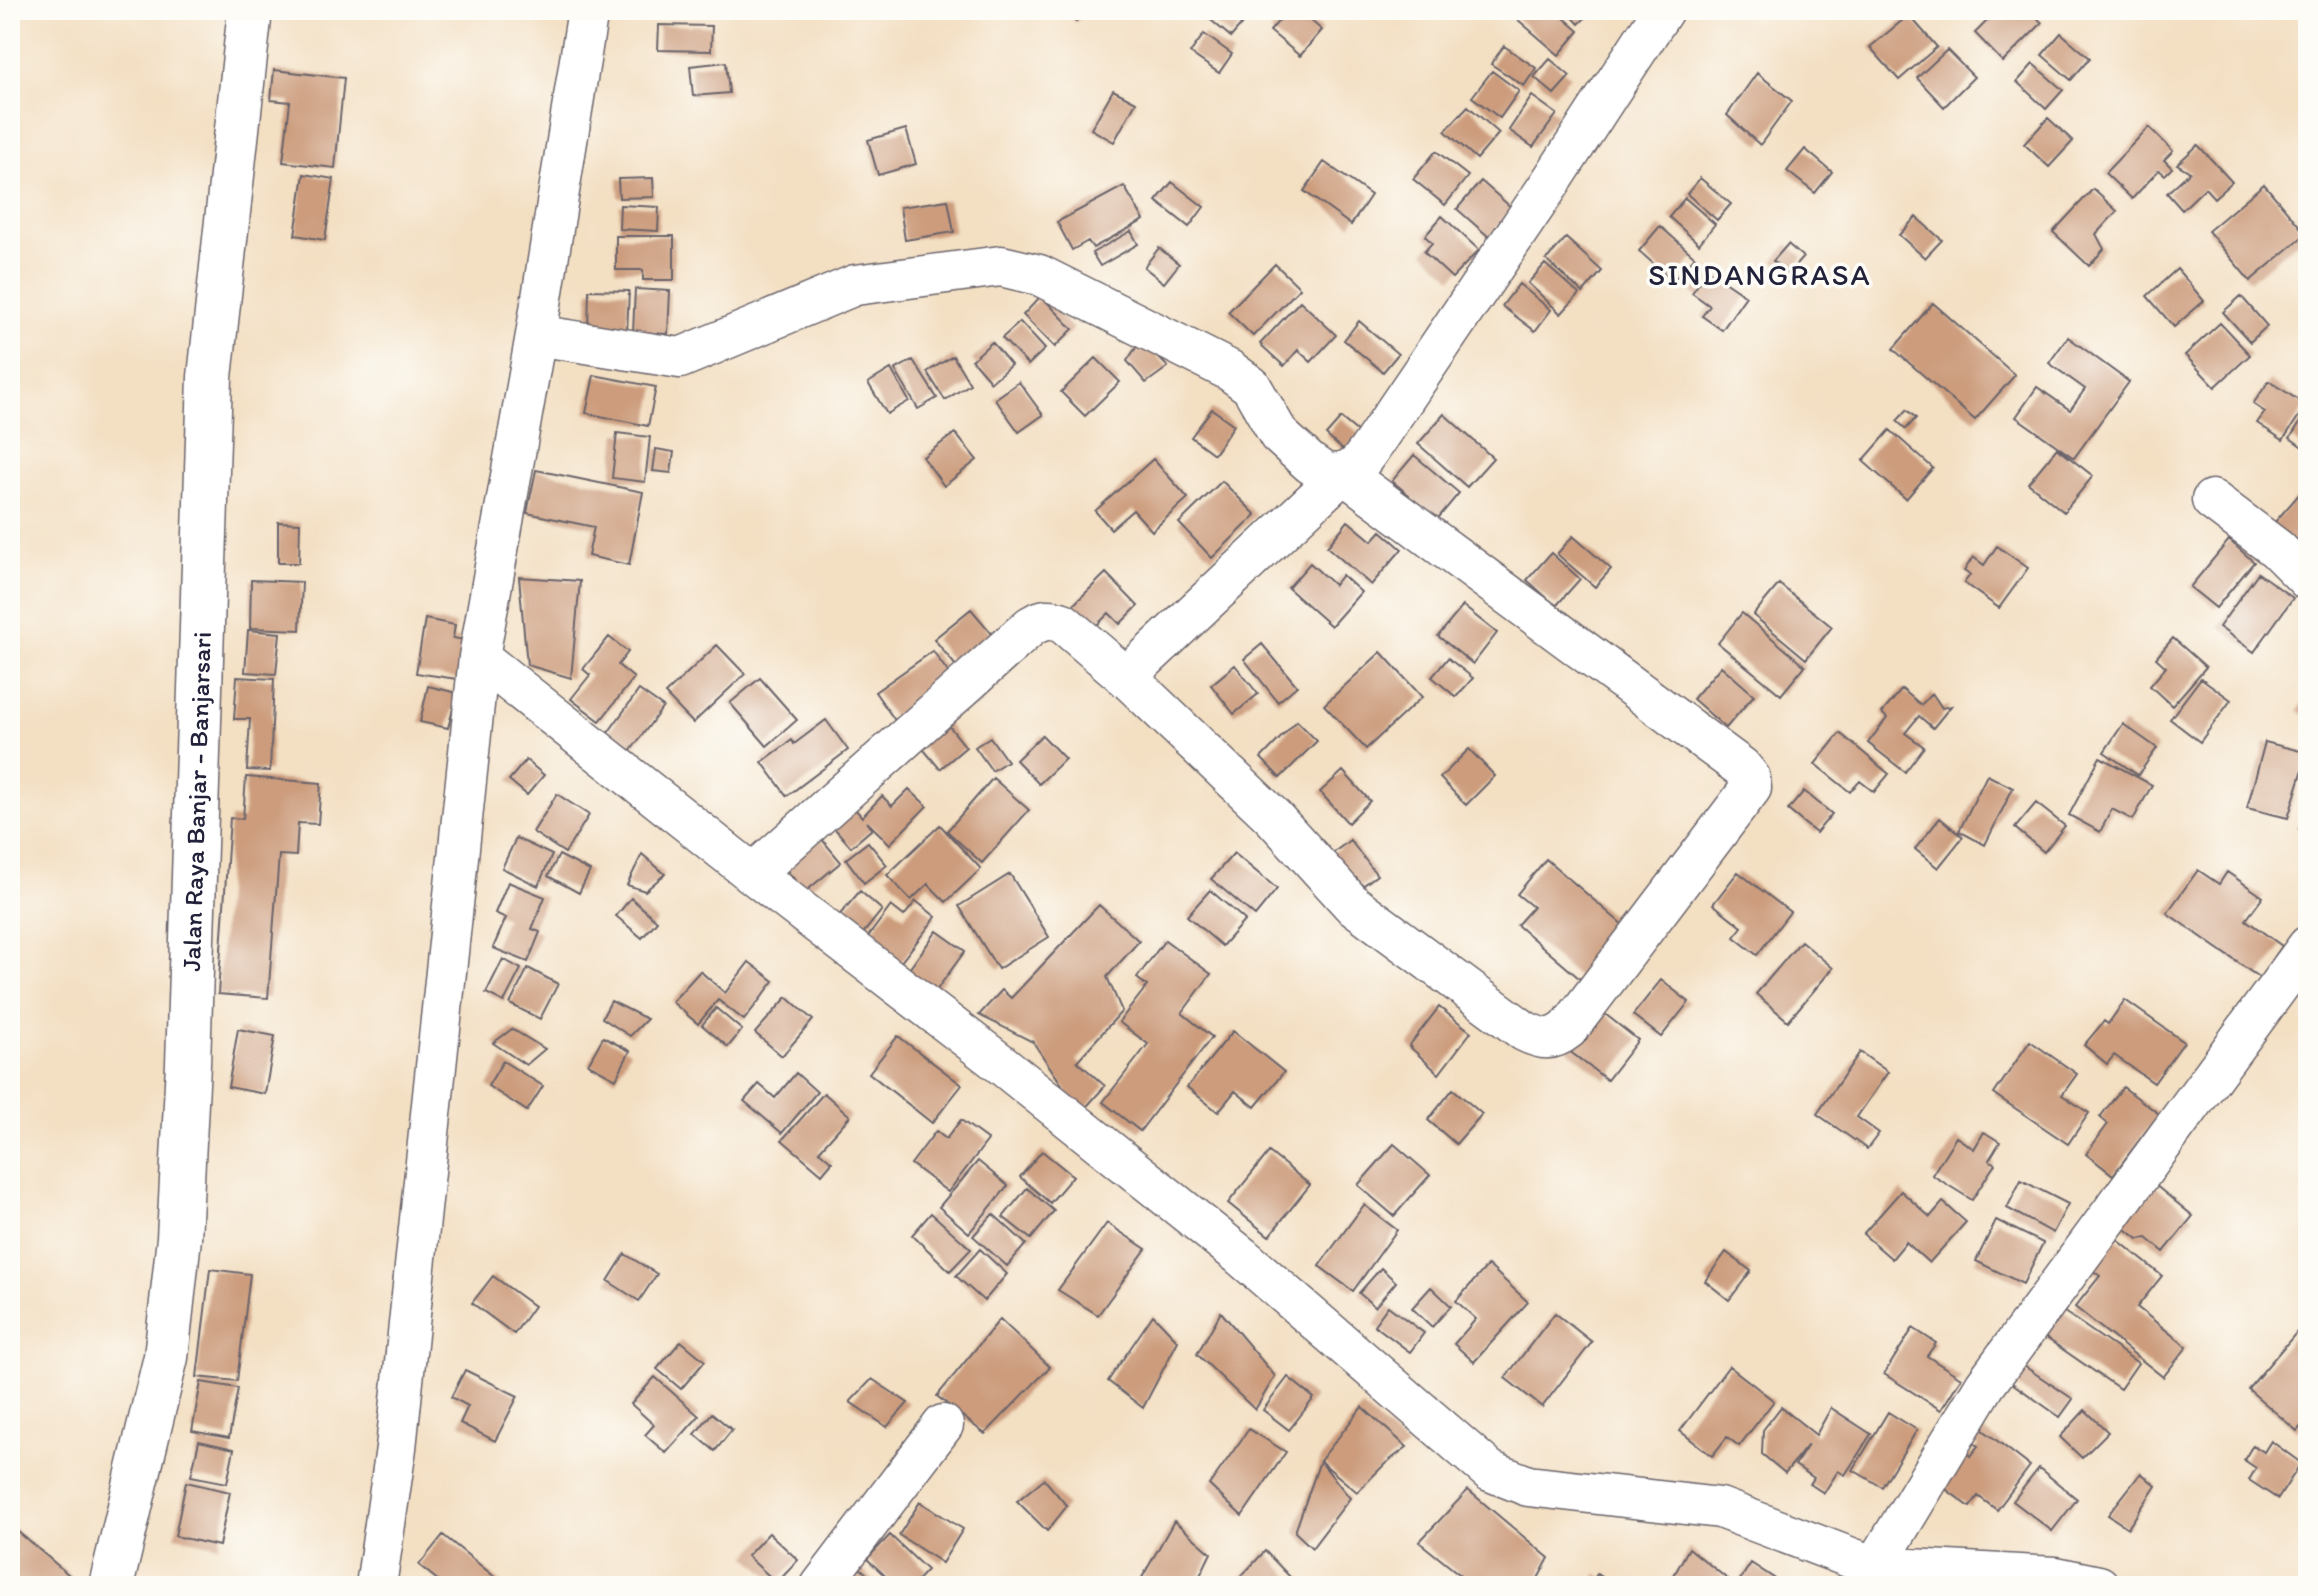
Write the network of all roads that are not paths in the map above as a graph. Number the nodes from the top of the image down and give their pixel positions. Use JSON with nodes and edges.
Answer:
{"nodes":[{"id":1,"x":250,"y":10,"type":"edge"},
{"id":2,"x":588,"y":10,"type":"edge"},
{"id":3,"x":1663,"y":10,"type":"edge"},
{"id":4,"x":536,"y":335,"type":"junction"},
{"id":5,"x":1343,"y":473,"type":"junction"},
{"id":6,"x":2212,"y":500,"type":"dead end"},
{"id":7,"x":2308,"y":580,"type":"edge"},
{"id":8,"x":479,"y":657,"type":"junction"},
{"id":9,"x":1126,"y":677,"type":"junction"},
{"id":10,"x":753,"y":874,"type":"junction"},
{"id":11,"x":2308,"y":946,"type":"edge"},
{"id":12,"x":943,"y":1425,"type":"dead end"},
{"id":13,"x":1875,"y":1567,"type":"junction"},
{"id":14,"x":111,"y":1586,"type":"edge"},
{"id":15,"x":376,"y":1586,"type":"edge"},
{"id":16,"x":821,"y":1586,"type":"edge"},
{"id":17,"x":2099,"y":1586,"type":"edge"}],
"edges":[{"from":1,"to":14,"type":"highway","name":"Jalan Raya Banjar - Banjarsari"},
{"from":2,"to":4,"type":"street"},
{"from":3,"to":5,"type":"street"},
{"from":4,"to":5,"type":"street"},
{"from":4,"to":8,"type":"street"},
{"from":5,"to":9,"type":"street"},
{"from":5,"to":9,"type":"street"},
{"from":6,"to":7,"type":"street"},
{"from":8,"to":10,"type":"street"},
{"from":8,"to":15,"type":"street"},
{"from":9,"to":10,"type":"street"},
{"from":10,"to":13,"type":"street"},
{"from":11,"to":13,"type":"street"},
{"from":12,"to":16,"type":"street"},
{"from":13,"to":17,"type":"street"}]}
